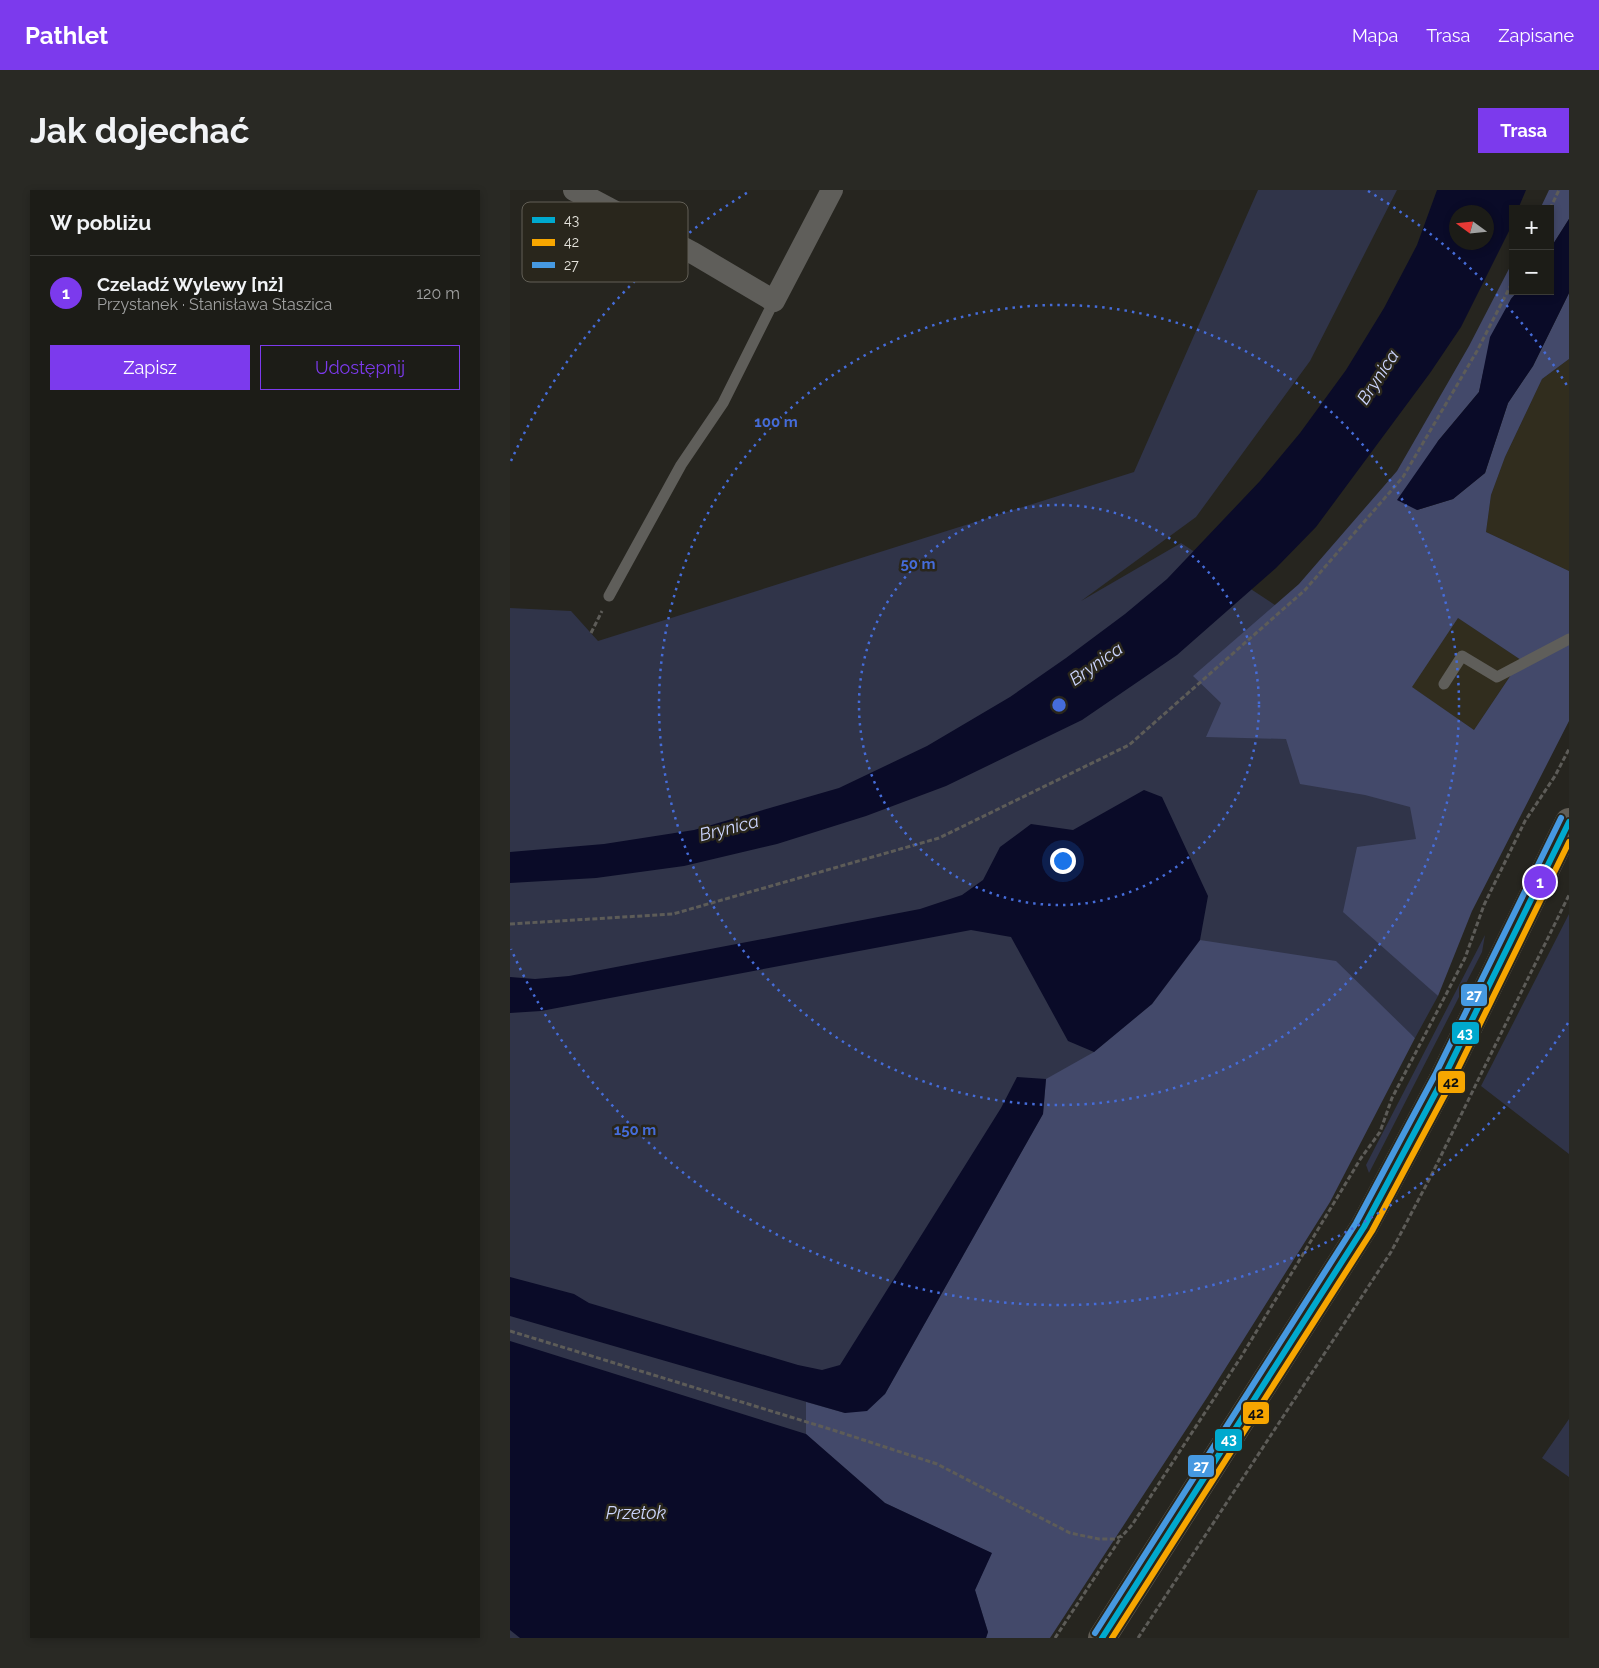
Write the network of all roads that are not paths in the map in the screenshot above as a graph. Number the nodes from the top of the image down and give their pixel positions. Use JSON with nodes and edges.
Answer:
{"nodes":[{"id":1,"x":574,"y":190,"type":"edge"},
{"id":2,"x":832,"y":190,"type":"edge"},
{"id":3,"x":597,"y":202,"type":"edge"},
{"id":4,"x":688,"y":250,"type":"edge"},
{"id":5,"x":774,"y":301,"type":"junction"},
{"id":6,"x":609,"y":596,"type":"dead end"},
{"id":7,"x":1569,"y":639,"type":"edge"},
{"id":8,"x":1444,"y":684,"type":"dead end"},
{"id":9,"x":1569,"y":822,"type":"edge"},
{"id":10,"x":1102,"y":1638,"type":"edge"}],
"edges":[{"from":1,"to":3,"type":"street"},
{"from":2,"to":5,"type":"street"},
{"from":4,"to":5,"type":"street"},
{"from":5,"to":6,"type":"lane"},
{"from":7,"to":8,"type":"lane"},
{"from":9,"to":10,"type":"main road"}]}
